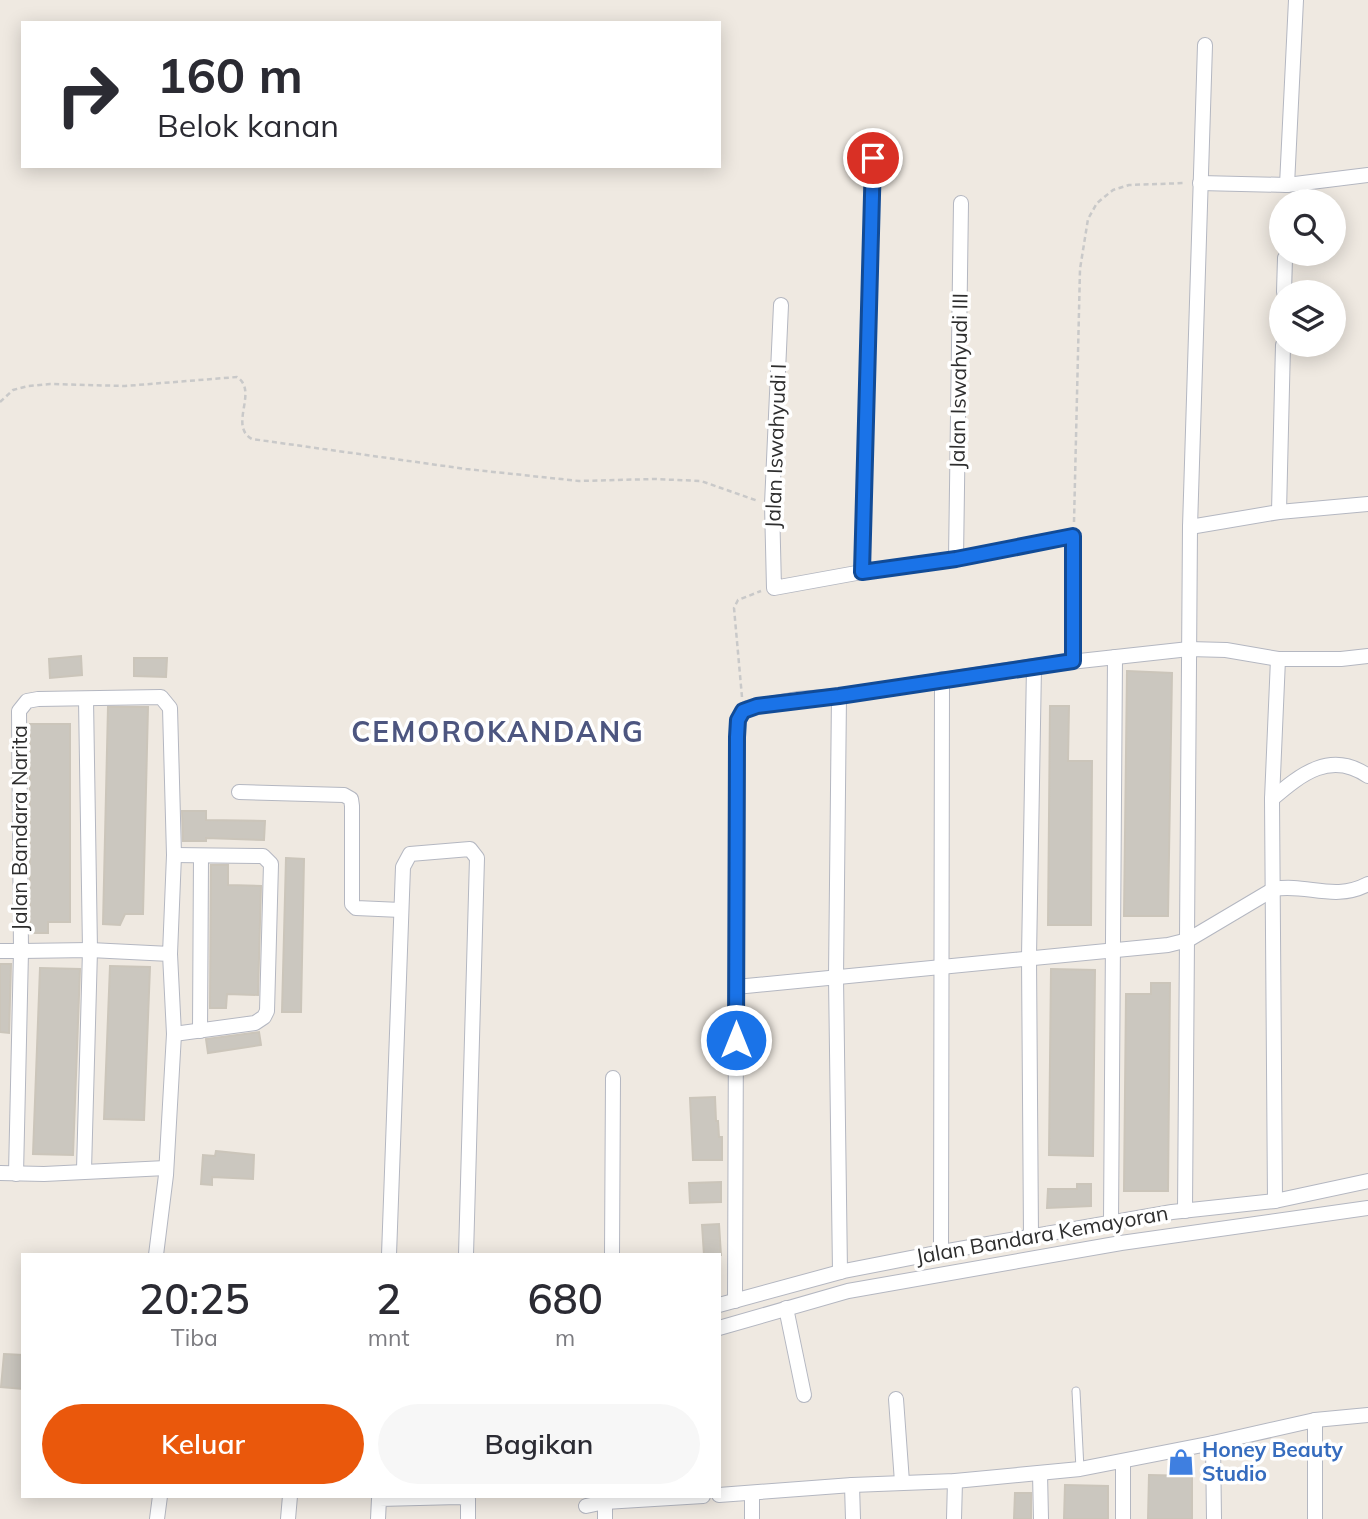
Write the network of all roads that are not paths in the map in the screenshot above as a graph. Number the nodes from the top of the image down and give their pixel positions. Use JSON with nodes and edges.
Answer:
{"nodes":[{"id":1,"x":1296,"y":0,"type":"edge"},
{"id":2,"x":1205,"y":45,"type":"dead end"},
{"id":3,"x":873,"y":158,"type":"dead end"},
{"id":4,"x":1368,"y":175,"type":"edge"},
{"id":5,"x":1200,"y":183,"type":"junction"},
{"id":6,"x":1287,"y":185,"type":"junction"},
{"id":7,"x":961,"y":203,"type":"dead end"},
{"id":8,"x":782,"y":305,"type":"dead end"},
{"id":9,"x":1283,"y":357,"type":"edge"},
{"id":10,"x":1368,"y":504,"type":"edge"},
{"id":11,"x":1279,"y":512,"type":"junction"},
{"id":12,"x":1190,"y":527,"type":"junction"},
{"id":13,"x":956,"y":559,"type":"junction"},
{"id":14,"x":862,"y":572,"type":"junction"},
{"id":15,"x":1189,"y":649,"type":"junction"},
{"id":16,"x":1368,"y":656,"type":"edge"},
{"id":17,"x":1115,"y":657,"type":"junction"},
{"id":18,"x":1278,"y":659,"type":"junction"},
{"id":19,"x":1073,"y":661,"type":"junction"},
{"id":20,"x":1034,"y":666,"type":"junction"},
{"id":21,"x":942,"y":679,"type":"junction"},
{"id":22,"x":839,"y":696,"type":"junction"},
{"id":23,"x":86,"y":699,"type":"junction"},
{"id":24,"x":1368,"y":776,"type":"edge"},
{"id":25,"x":239,"y":792,"type":"dead end"},
{"id":26,"x":1272,"y":799,"type":"junction"},
{"id":27,"x":174,"y":855,"type":"junction"},
{"id":28,"x":201,"y":856,"type":"junction"},
{"id":29,"x":1368,"y":884,"type":"edge"},
{"id":30,"x":1274,"y":889,"type":"junction"},
{"id":31,"x":401,"y":910,"type":"junction"},
{"id":32,"x":1188,"y":940,"type":"junction"},
{"id":33,"x":1112,"y":949,"type":"junction"},
{"id":34,"x":21,"y":950,"type":"junction"},
{"id":35,"x":90,"y":950,"type":"junction"},
{"id":36,"x":0,"y":951,"type":"edge"},
{"id":37,"x":170,"y":954,"type":"junction"},
{"id":38,"x":1029,"y":957,"type":"junction"},
{"id":39,"x":941,"y":968,"type":"junction"},
{"id":40,"x":836,"y":977,"type":"junction"},
{"id":41,"x":736,"y":987,"type":"junction"},
{"id":42,"x":200,"y":1031,"type":"junction"},
{"id":43,"x":174,"y":1034,"type":"junction"},
{"id":44,"x":613,"y":1078,"type":"dead end"},
{"id":45,"x":84,"y":1170,"type":"junction"},
{"id":46,"x":166,"y":1172,"type":"junction"},
{"id":47,"x":0,"y":1173,"type":"edge"},
{"id":48,"x":16,"y":1174,"type":"junction"},
{"id":49,"x":1368,"y":1181,"type":"edge"},
{"id":50,"x":1275,"y":1201,"type":"junction"},
{"id":51,"x":1368,"y":1208,"type":"edge"},
{"id":52,"x":1185,"y":1211,"type":"junction"},
{"id":53,"x":1111,"y":1222,"type":"junction"},
{"id":54,"x":1031,"y":1236,"type":"junction"},
{"id":55,"x":941,"y":1252,"type":"junction"},
{"id":56,"x":156,"y":1253,"type":"edge"},
{"id":57,"x":389,"y":1253,"type":"edge"},
{"id":58,"x":466,"y":1253,"type":"edge"},
{"id":59,"x":612,"y":1253,"type":"edge"},
{"id":60,"x":840,"y":1272,"type":"junction"},
{"id":61,"x":735,"y":1301,"type":"junction"},
{"id":62,"x":721,"y":1304,"type":"edge"},
{"id":63,"x":786,"y":1308,"type":"junction"},
{"id":64,"x":721,"y":1327,"type":"edge"},
{"id":65,"x":1076,"y":1391,"type":"dead end"},
{"id":66,"x":804,"y":1395,"type":"dead end"},
{"id":67,"x":896,"y":1399,"type":"dead end"},
{"id":68,"x":1368,"y":1415,"type":"edge"},
{"id":69,"x":1315,"y":1420,"type":"junction"},
{"id":70,"x":1213,"y":1443,"type":"junction"},
{"id":71,"x":1123,"y":1462,"type":"junction"},
{"id":72,"x":1080,"y":1469,"type":"junction"},
{"id":73,"x":1040,"y":1473,"type":"junction"},
{"id":74,"x":955,"y":1481,"type":"junction"},
{"id":75,"x":902,"y":1482,"type":"junction"},
{"id":76,"x":852,"y":1485,"type":"junction"},
{"id":77,"x":752,"y":1493,"type":"junction"},
{"id":78,"x":721,"y":1495,"type":"edge"},
{"id":79,"x":160,"y":1498,"type":"edge"},
{"id":80,"x":290,"y":1498,"type":"edge"},
{"id":81,"x":379,"y":1498,"type":"edge"},
{"id":82,"x":465,"y":1498,"type":"edge"},
{"id":83,"x":638,"y":1498,"type":"edge"},
{"id":84,"x":605,"y":1499,"type":"edge"},
{"id":85,"x":586,"y":1507,"type":"edge"},
{"id":86,"x":157,"y":1519,"type":"edge"},
{"id":87,"x":288,"y":1519,"type":"edge"},
{"id":88,"x":378,"y":1519,"type":"edge"},
{"id":89,"x":468,"y":1519,"type":"edge"},
{"id":90,"x":605,"y":1519,"type":"edge"},
{"id":91,"x":752,"y":1519,"type":"edge"},
{"id":92,"x":853,"y":1519,"type":"edge"},
{"id":93,"x":954,"y":1519,"type":"edge"},
{"id":94,"x":1041,"y":1519,"type":"edge"},
{"id":95,"x":1123,"y":1519,"type":"edge"},
{"id":96,"x":1214,"y":1519,"type":"edge"},
{"id":97,"x":1315,"y":1519,"type":"edge"}],
"edges":[{"from":1,"to":6,"type":"street"},
{"from":2,"to":5,"type":"street"},
{"from":3,"to":14,"type":"street"},
{"from":4,"to":6,"type":"street"},
{"from":5,"to":6,"type":"street"},
{"from":5,"to":12,"type":"street"},
{"from":7,"to":13,"type":"street","name":"Jalan Iswahyudi III"},
{"from":8,"to":14,"type":"street","name":"Jalan Iswahyudi I"},
{"from":9,"to":11,"type":"street"},
{"from":10,"to":11,"type":"street"},
{"from":11,"to":12,"type":"street"},
{"from":12,"to":15,"type":"street"},
{"from":13,"to":14,"type":"street"},
{"from":13,"to":19,"type":"street"},
{"from":15,"to":17,"type":"street"},
{"from":15,"to":18,"type":"street"},
{"from":15,"to":32,"type":"street"},
{"from":16,"to":18,"type":"street"},
{"from":17,"to":19,"type":"street"},
{"from":17,"to":33,"type":"street"},
{"from":18,"to":26,"type":"street"},
{"from":19,"to":20,"type":"street"},
{"from":20,"to":21,"type":"street"},
{"from":20,"to":38,"type":"street"},
{"from":21,"to":22,"type":"street"},
{"from":21,"to":39,"type":"street"},
{"from":22,"to":40,"type":"street"},
{"from":22,"to":41,"type":"street"},
{"from":23,"to":27,"type":"street","name":"Jalan Bandara Narita"},
{"from":23,"to":34,"type":"street","name":"Jalan Bandara Narita"},
{"from":23,"to":35,"type":"street"},
{"from":24,"to":26,"type":"street"},
{"from":25,"to":31,"type":"street"},
{"from":26,"to":30,"type":"street"},
{"from":27,"to":28,"type":"street"},
{"from":27,"to":37,"type":"street","name":"Jalan Bandara Narita"},
{"from":28,"to":42,"type":"street"},
{"from":28,"to":42,"type":"street"},
{"from":29,"to":30,"type":"street"},
{"from":30,"to":32,"type":"street"},
{"from":30,"to":50,"type":"street"},
{"from":31,"to":57,"type":"street"},
{"from":31,"to":58,"type":"street"},
{"from":32,"to":33,"type":"street"},
{"from":32,"to":52,"type":"street"},
{"from":33,"to":38,"type":"street"},
{"from":33,"to":53,"type":"street"},
{"from":34,"to":35,"type":"street","name":"Jalan Bandara Narita"},
{"from":34,"to":36,"type":"street"},
{"from":34,"to":48,"type":"street"},
{"from":35,"to":37,"type":"street","name":"Jalan Bandara Narita"},
{"from":35,"to":45,"type":"street"},
{"from":37,"to":43,"type":"street","name":"Jalan Bandara Narita"},
{"from":38,"to":39,"type":"street"},
{"from":38,"to":54,"type":"street"},
{"from":39,"to":40,"type":"street"},
{"from":39,"to":55,"type":"street"},
{"from":40,"to":41,"type":"street"},
{"from":40,"to":60,"type":"street"},
{"from":41,"to":61,"type":"street"},
{"from":42,"to":43,"type":"street"},
{"from":43,"to":46,"type":"street","name":"Jalan Bandara Narita"},
{"from":44,"to":59,"type":"street"},
{"from":45,"to":46,"type":"street"},
{"from":45,"to":48,"type":"street"},
{"from":46,"to":56,"type":"street","name":"Jalan Bandara Narita"},
{"from":47,"to":48,"type":"street"},
{"from":49,"to":50,"type":"street","name":"Jalan Bandara Kemayoran"},
{"from":50,"to":52,"type":"street","name":"Jalan Bandara Kemayoran"},
{"from":51,"to":63,"type":"street","name":"Jalan Bandara Kemayoran"},
{"from":52,"to":53,"type":"street","name":"Jalan Bandara Kemayoran"},
{"from":53,"to":54,"type":"street","name":"Jalan Bandara Kemayoran"},
{"from":54,"to":55,"type":"street","name":"Jalan Bandara Kemayoran"},
{"from":55,"to":60,"type":"street","name":"Jalan Bandara Kemayoran"},
{"from":60,"to":61,"type":"street","name":"Jalan Bandara Kemayoran"},
{"from":61,"to":62,"type":"street","name":"Jalan Bandara Kemayoran"},
{"from":63,"to":64,"type":"street","name":"Jalan Bandara Kemayoran"},
{"from":63,"to":66,"type":"street"},
{"from":65,"to":72,"type":"lane"},
{"from":67,"to":75,"type":"street"},
{"from":68,"to":69,"type":"street"},
{"from":69,"to":70,"type":"street"},
{"from":69,"to":97,"type":"street"},
{"from":70,"to":71,"type":"street"},
{"from":70,"to":96,"type":"street"},
{"from":71,"to":72,"type":"street"},
{"from":71,"to":95,"type":"street"},
{"from":72,"to":73,"type":"street"},
{"from":73,"to":74,"type":"street"},
{"from":73,"to":94,"type":"street"},
{"from":74,"to":75,"type":"street"},
{"from":74,"to":93,"type":"street"},
{"from":75,"to":76,"type":"street"},
{"from":76,"to":77,"type":"street"},
{"from":76,"to":92,"type":"street"},
{"from":77,"to":78,"type":"street"},
{"from":77,"to":91,"type":"street"},
{"from":79,"to":86,"type":"street"},
{"from":80,"to":87,"type":"street"},
{"from":81,"to":88,"type":"street"},
{"from":82,"to":89,"type":"street"},
{"from":83,"to":84,"type":"street"},
{"from":84,"to":85,"type":"street"},
{"from":84,"to":90,"type":"street"}]}
